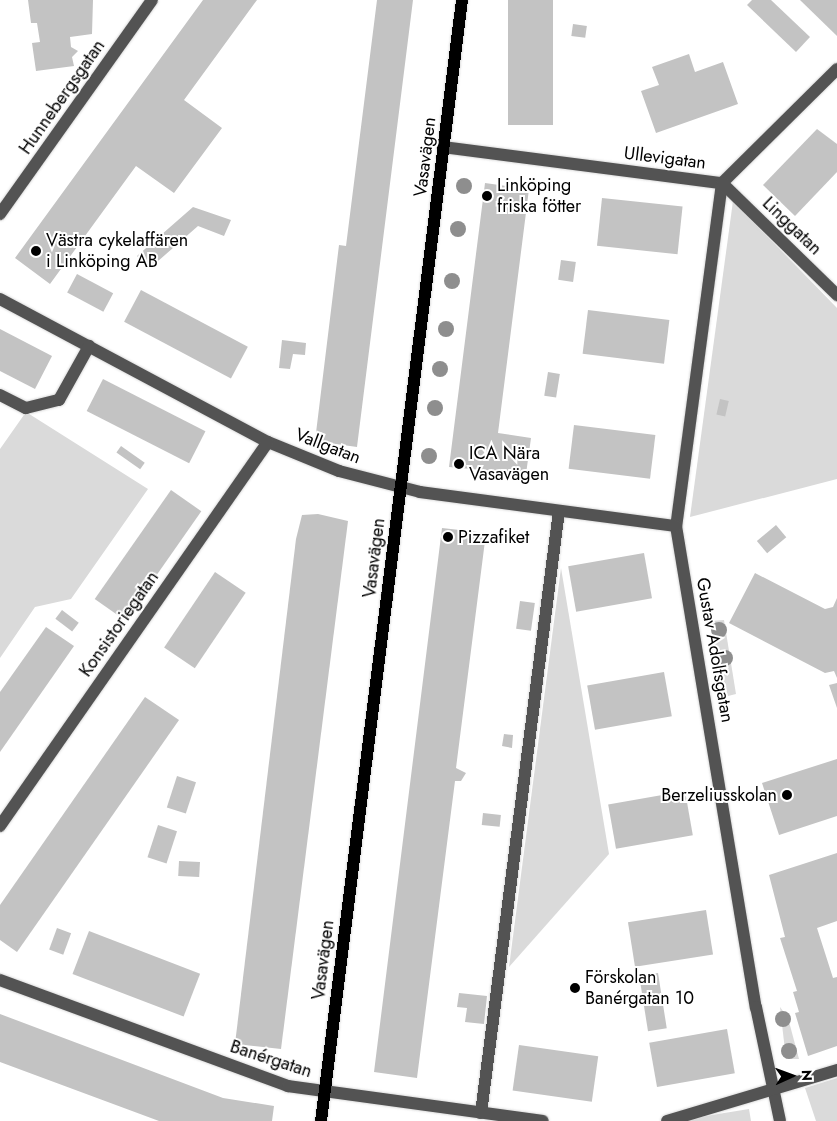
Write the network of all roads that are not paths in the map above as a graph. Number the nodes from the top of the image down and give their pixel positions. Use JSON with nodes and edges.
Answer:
{"nodes":[{"id":1,"x":152,"y":0,"type":"edge"},
{"id":2,"x":462,"y":0,"type":"edge"},
{"id":3,"x":837,"y":69,"type":"edge"},
{"id":4,"x":444,"y":147,"type":"junction"},
{"id":5,"x":722,"y":183,"type":"junction"},
{"id":6,"x":0,"y":214,"type":"edge"},
{"id":7,"x":837,"y":296,"type":"edge"},
{"id":8,"x":0,"y":300,"type":"edge"},
{"id":9,"x":89,"y":346,"type":"junction"},
{"id":10,"x":0,"y":395,"type":"edge"},
{"id":11,"x":268,"y":442,"type":"junction"},
{"id":12,"x":400,"y":489,"type":"junction"},
{"id":13,"x":559,"y":511,"type":"junction"},
{"id":14,"x":676,"y":526,"type":"junction"},
{"id":15,"x":0,"y":826,"type":"edge"},
{"id":16,"x":0,"y":980,"type":"edge"},
{"id":17,"x":837,"y":1070,"type":"edge"},
{"id":18,"x":772,"y":1090,"type":"junction"},
{"id":19,"x":324,"y":1093,"type":"junction"},
{"id":20,"x":481,"y":1113,"type":"junction"},
{"id":21,"x":321,"y":1121,"type":"edge"},
{"id":22,"x":543,"y":1121,"type":"edge"},
{"id":23,"x":667,"y":1121,"type":"edge"},
{"id":24,"x":780,"y":1121,"type":"edge"}],
"edges":[{"from":1,"to":6,"type":"street","name":"Hunnebergsgatan"},
{"from":2,"to":4,"type":"main road","name":"Vasavägen"},
{"from":3,"to":5,"type":"street","name":"Ullevigatan"},
{"from":4,"to":5,"type":"street","name":"Ullevigatan"},
{"from":4,"to":12,"type":"main road","name":"Vasavägen"},
{"from":5,"to":7,"type":"street","name":"Linggatan"},
{"from":5,"to":14,"type":"street","name":"Gustav Adolfsgatan"},
{"from":8,"to":9,"type":"street","name":"Vallgatan"},
{"from":9,"to":10,"type":"street"},
{"from":9,"to":11,"type":"street","name":"Vallgatan"},
{"from":11,"to":12,"type":"street","name":"Vallgatan"},
{"from":11,"to":15,"type":"street","name":"Konsistoriegatan"},
{"from":12,"to":13,"type":"street","name":"Vallgatan"},
{"from":12,"to":19,"type":"main road","name":"Vasavägen"},
{"from":13,"to":14,"type":"street","name":"Vallgatan"},
{"from":13,"to":20,"type":"street"},
{"from":14,"to":18,"type":"street","name":"Gustav Adolfsgatan"},
{"from":16,"to":19,"type":"street","name":"Banérgatan"},
{"from":17,"to":18,"type":"street"},
{"from":18,"to":23,"type":"street"},
{"from":18,"to":24,"type":"street","name":"Gustav Adolfsgatan"},
{"from":19,"to":20,"type":"street","name":"Banérgatan"},
{"from":19,"to":21,"type":"main road","name":"Vasavägen"},
{"from":20,"to":22,"type":"street","name":"Banérgatan"}]}
